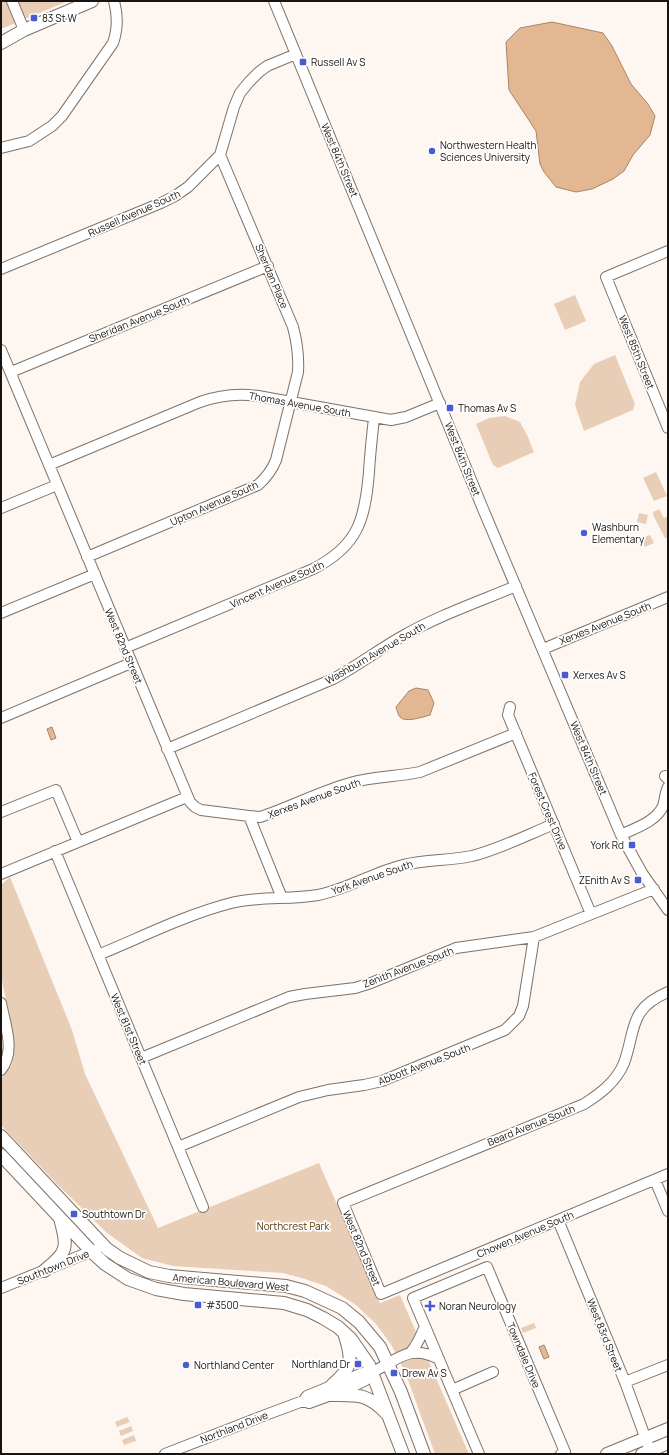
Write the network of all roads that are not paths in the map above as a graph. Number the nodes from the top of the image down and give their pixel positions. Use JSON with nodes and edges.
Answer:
{"nodes":[{"id":1,"x":12,"y":1,"type":"edge"},
{"id":2,"x":92,"y":1,"type":"edge"},
{"id":3,"x":114,"y":1,"type":"edge"},
{"id":4,"x":274,"y":1,"type":"edge"},
{"id":5,"x":24,"y":30,"type":"junction"},
{"id":6,"x":1,"y":34,"type":"edge"},
{"id":7,"x":1,"y":43,"type":"edge"},
{"id":8,"x":296,"y":54,"type":"junction"},
{"id":9,"x":1,"y":148,"type":"edge"},
{"id":10,"x":220,"y":155,"type":"junction"},
{"id":11,"x":668,"y":252,"type":"edge"},
{"id":12,"x":268,"y":266,"type":"junction"},
{"id":13,"x":1,"y":269,"type":"edge"},
{"id":14,"x":1,"y":350,"type":"edge"},
{"id":15,"x":10,"y":372,"type":"junction"},
{"id":16,"x":291,"y":402,"type":"junction"},
{"id":17,"x":440,"y":403,"type":"junction"},
{"id":18,"x":374,"y":418,"type":"junction"},
{"id":19,"x":668,"y":428,"type":"edge"},
{"id":20,"x":49,"y":465,"type":"junction"},
{"id":21,"x":57,"y":485,"type":"junction"},
{"id":22,"x":1,"y":508,"type":"edge"},
{"id":23,"x":87,"y":557,"type":"junction"},
{"id":24,"x":94,"y":574,"type":"junction"},
{"id":25,"x":516,"y":586,"type":"junction"},
{"id":26,"x":668,"y":598,"type":"edge"},
{"id":27,"x":1,"y":613,"type":"edge"},
{"id":28,"x":125,"y":648,"type":"junction"},
{"id":29,"x":543,"y":649,"type":"junction"},
{"id":30,"x":131,"y":664,"type":"junction"},
{"id":31,"x":510,"y":707,"type":"dead end"},
{"id":32,"x":1,"y":718,"type":"edge"},
{"id":33,"x":516,"y":733,"type":"junction"},
{"id":34,"x":167,"y":748,"type":"junction"},
{"id":35,"x":668,"y":787,"type":"edge"},
{"id":36,"x":187,"y":797,"type":"junction"},
{"id":37,"x":1,"y":812,"type":"edge"},
{"id":38,"x":248,"y":816,"type":"junction"},
{"id":39,"x":554,"y":824,"type":"junction"},
{"id":40,"x":621,"y":835,"type":"junction"},
{"id":41,"x":78,"y":842,"type":"junction"},
{"id":42,"x":55,"y":851,"type":"junction"},
{"id":43,"x":1,"y":874,"type":"edge"},
{"id":44,"x":654,"y":889,"type":"junction"},
{"id":45,"x":282,"y":898,"type":"junction"},
{"id":46,"x":668,"y":910,"type":"edge"},
{"id":47,"x":591,"y":914,"type":"junction"},
{"id":48,"x":534,"y":937,"type":"junction"},
{"id":49,"x":98,"y":955,"type":"junction"},
{"id":50,"x":668,"y":992,"type":"edge"},
{"id":51,"x":1,"y":1003,"type":"edge"},
{"id":52,"x":141,"y":1058,"type":"junction"},
{"id":53,"x":1,"y":1070,"type":"edge"},
{"id":54,"x":1,"y":1136,"type":"edge"},
{"id":55,"x":178,"y":1147,"type":"junction"},
{"id":56,"x":1,"y":1155,"type":"edge"},
{"id":57,"x":668,"y":1174,"type":"edge"},
{"id":58,"x":655,"y":1180,"type":"junction"},
{"id":59,"x":343,"y":1203,"type":"joint"},
{"id":60,"x":203,"y":1207,"type":"dead end"},
{"id":61,"x":668,"y":1211,"type":"edge"},
{"id":62,"x":60,"y":1217,"type":"junction"},
{"id":63,"x":558,"y":1220,"type":"junction"},
{"id":64,"x":105,"y":1246,"type":"junction"},
{"id":65,"x":92,"y":1252,"type":"junction"},
{"id":66,"x":44,"y":1271,"type":"junction"},
{"id":67,"x":1,"y":1288,"type":"edge"},
{"id":68,"x":381,"y":1294,"type":"joint"},
{"id":69,"x":425,"y":1326,"type":"junction"},
{"id":70,"x":344,"y":1333,"type":"junction"},
{"id":71,"x":411,"y":1352,"type":"junction"},
{"id":72,"x":439,"y":1359,"type":"junction"},
{"id":73,"x":388,"y":1363,"type":"junction"},
{"id":74,"x":668,"y":1365,"type":"edge"},
{"id":75,"x":493,"y":1372,"type":"dead end"},
{"id":76,"x":370,"y":1374,"type":"junction"},
{"id":77,"x":625,"y":1382,"type":"junction"},
{"id":78,"x":332,"y":1390,"type":"junction"},
{"id":79,"x":452,"y":1390,"type":"junction"},
{"id":80,"x":389,"y":1416,"type":"junction"},
{"id":81,"x":668,"y":1429,"type":"edge"},
{"id":82,"x":646,"y":1438,"type":"junction"},
{"id":83,"x":668,"y":1443,"type":"edge"},
{"id":84,"x":646,"y":1452,"type":"edge"},
{"id":85,"x":165,"y":1454,"type":"edge"},
{"id":86,"x":403,"y":1454,"type":"edge"},
{"id":87,"x":424,"y":1454,"type":"edge"},
{"id":88,"x":478,"y":1454,"type":"edge"},
{"id":89,"x":561,"y":1454,"type":"edge"},
{"id":90,"x":607,"y":1454,"type":"edge"}],
"edges":[{"from":1,"to":5,"type":"street"},
{"from":2,"to":5,"type":"main road"},
{"from":3,"to":9,"type":"street"},
{"from":4,"to":8,"type":"street","name":"West 84th Street"},
{"from":5,"to":6,"type":"main road"},
{"from":5,"to":7,"type":"main road"},
{"from":8,"to":10,"type":"street","name":"Russell Avenue South"},
{"from":8,"to":17,"type":"street","name":"West 84th Street"},
{"from":10,"to":12,"type":"street","name":"Sheridan Place"},
{"from":10,"to":13,"type":"street","name":"Russell Avenue South"},
{"from":11,"to":19,"type":"street","name":"West 85th Street"},
{"from":12,"to":15,"type":"street","name":"Sheridan Avenue South"},
{"from":12,"to":16,"type":"street","name":"Sheridan Place"},
{"from":14,"to":15,"type":"street","name":"West 82nd Street"},
{"from":15,"to":20,"type":"street","name":"West 82nd Street"},
{"from":16,"to":18,"type":"street","name":"Thomas Avenue South"},
{"from":16,"to":20,"type":"street","name":"Thomas Avenue South"},
{"from":16,"to":23,"type":"street","name":"Upton Avenue South"},
{"from":17,"to":18,"type":"street","name":"Thomas Avenue South"},
{"from":17,"to":25,"type":"street","name":"West 84th Street"},
{"from":18,"to":28,"type":"street","name":"Vincent Avenue South"},
{"from":20,"to":21,"type":"street","name":"West 82nd Street"},
{"from":21,"to":22,"type":"street"},
{"from":21,"to":23,"type":"street","name":"West 82nd Street"},
{"from":23,"to":24,"type":"street","name":"West 82nd Street"},
{"from":24,"to":27,"type":"street"},
{"from":24,"to":28,"type":"street","name":"West 82nd Street"},
{"from":25,"to":29,"type":"street","name":"West 84th Street"},
{"from":25,"to":34,"type":"street","name":"Washburn Avenue South"},
{"from":26,"to":29,"type":"street","name":"Xerxes Avenue South"},
{"from":28,"to":30,"type":"street","name":"West 82nd Street"},
{"from":29,"to":40,"type":"street","name":"West 84th Street"},
{"from":30,"to":32,"type":"street"},
{"from":30,"to":34,"type":"street","name":"West 82nd Street"},
{"from":31,"to":33,"type":"street","name":"Forest Crest Drive"},
{"from":33,"to":38,"type":"street","name":"Xerxes Avenue South"},
{"from":33,"to":39,"type":"street","name":"Forest Crest Drive"},
{"from":34,"to":36,"type":"street","name":"West 82nd Street"},
{"from":35,"to":40,"type":"street"},
{"from":36,"to":38,"type":"street","name":"West 82nd Street"},
{"from":36,"to":41,"type":"street"},
{"from":37,"to":41,"type":"street"},
{"from":38,"to":45,"type":"street"},
{"from":39,"to":45,"type":"street","name":"York Avenue South"},
{"from":39,"to":47,"type":"street","name":"Forest Crest Drive"},
{"from":40,"to":44,"type":"street","name":"West 84th Street"},
{"from":41,"to":42,"type":"street"},
{"from":42,"to":43,"type":"street"},
{"from":42,"to":49,"type":"street","name":"West 81st Street"},
{"from":44,"to":46,"type":"street","name":"West 84th Street"},
{"from":44,"to":47,"type":"street","name":"Zenith Avenue South"},
{"from":45,"to":49,"type":"street","name":"York Avenue South"},
{"from":47,"to":48,"type":"street","name":"Zenith Avenue South"},
{"from":48,"to":52,"type":"street","name":"Zenith Avenue South"},
{"from":48,"to":55,"type":"street","name":"Abbott Avenue South"},
{"from":49,"to":52,"type":"street","name":"West 81st Street"},
{"from":50,"to":59,"type":"street","name":"Beard Avenue South"},
{"from":51,"to":53,"type":"street"},
{"from":52,"to":55,"type":"street","name":"West 81st Street"},
{"from":54,"to":64,"type":"main road","name":"American Boulevard West"},
{"from":55,"to":60,"type":"street","name":"West 81st Street"},
{"from":56,"to":62,"type":"main road","name":"American Boulevard West"},
{"from":57,"to":58,"type":"street","name":"Chowen Avenue South"},
{"from":58,"to":61,"type":"street"},
{"from":58,"to":63,"type":"street","name":"Chowen Avenue South"},
{"from":59,"to":68,"type":"street","name":"West 82nd Street"},
{"from":62,"to":65,"type":"main road","name":"American Boulevard West"},
{"from":62,"to":66,"type":"main road"},
{"from":63,"to":68,"type":"street","name":"Chowen Avenue South"},
{"from":63,"to":77,"type":"street","name":"West 83rd Street"},
{"from":64,"to":65,"type":"street","name":"Southtown Drive"},
{"from":64,"to":73,"type":"main road","name":"American Boulevard West"},
{"from":65,"to":66,"type":"street","name":"Southtown Drive"},
{"from":65,"to":70,"type":"main road","name":"American Boulevard West"},
{"from":66,"to":67,"type":"street","name":"Southtown Drive"},
{"from":69,"to":71,"type":"street"},
{"from":69,"to":72,"type":"street","name":"Towndale Drive"},
{"from":69,"to":89,"type":"street","name":"Towndale Drive"},
{"from":70,"to":76,"type":"main road","name":"American Boulevard West"},
{"from":70,"to":78,"type":"main road"},
{"from":71,"to":72,"type":"street"},
{"from":71,"to":73,"type":"street"},
{"from":72,"to":79,"type":"street","name":"Towndale Drive"},
{"from":73,"to":76,"type":"street","name":"Northland Drive"},
{"from":73,"to":87,"type":"main road","name":"American Boulevard West"},
{"from":74,"to":77,"type":"street"},
{"from":75,"to":79,"type":"street"},
{"from":76,"to":78,"type":"street","name":"Northland Drive"},
{"from":76,"to":80,"type":"main road","name":"American Boulevard West"},
{"from":77,"to":82,"type":"street","name":"West 83rd Street"},
{"from":78,"to":80,"type":"main road"},
{"from":78,"to":85,"type":"street","name":"Northland Drive"},
{"from":79,"to":88,"type":"street","name":"Towndale Drive"},
{"from":80,"to":86,"type":"main road","name":"American Boulevard West"},
{"from":81,"to":82,"type":"main road"},
{"from":82,"to":84,"type":"street","name":"West 83rd Street"},
{"from":82,"to":90,"type":"main road"},
{"from":83,"to":84,"type":"main road"}]}
